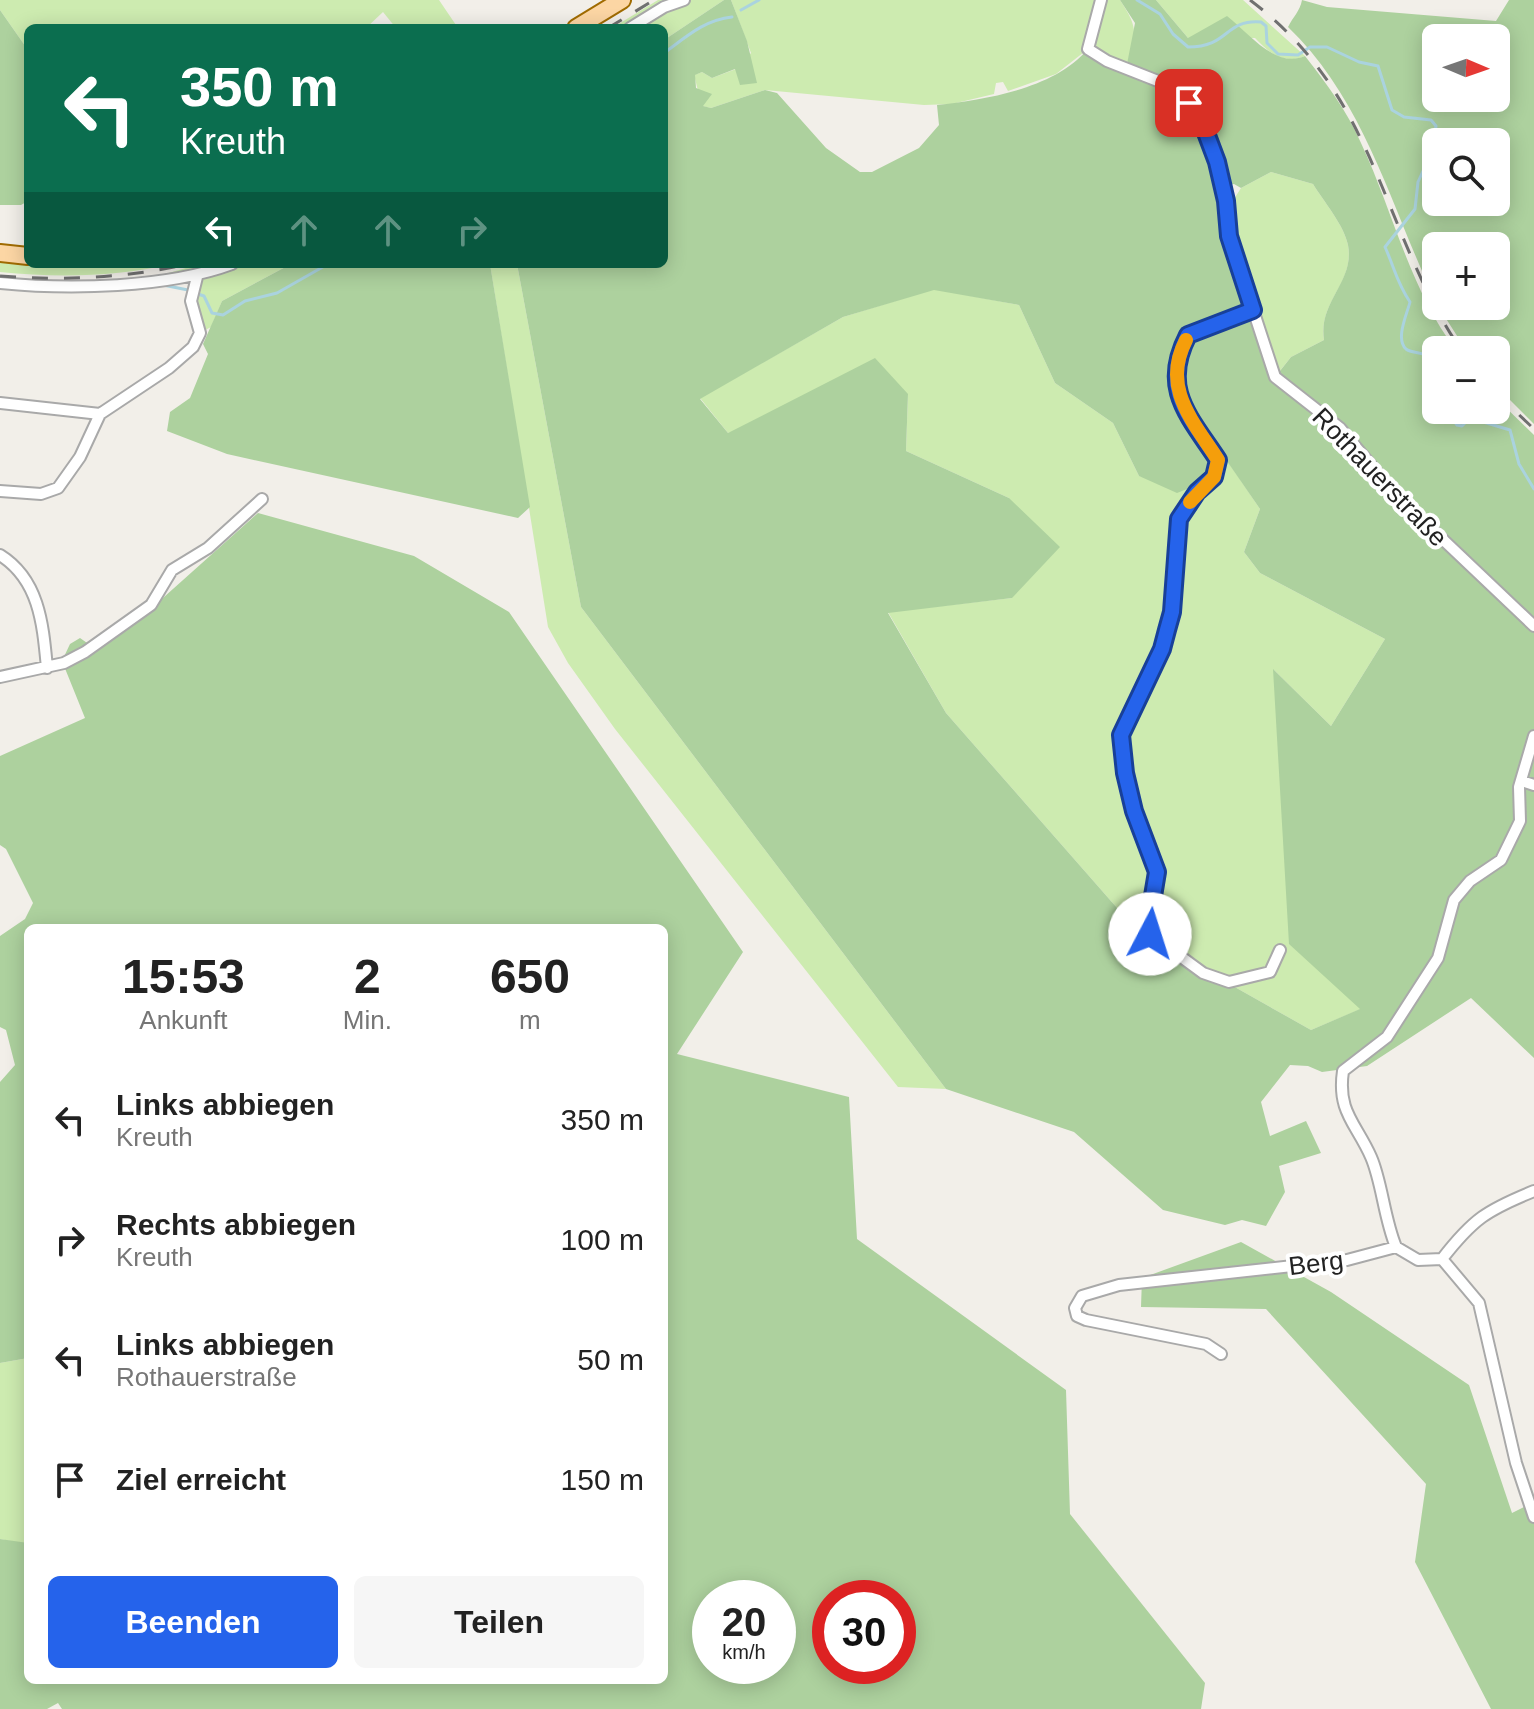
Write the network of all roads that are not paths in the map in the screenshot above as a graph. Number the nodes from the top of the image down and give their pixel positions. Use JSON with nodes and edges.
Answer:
{"nodes":[{"id":1,"x":622,"y":0,"type":"edge"},
{"id":2,"x":684,"y":0,"type":"edge"},
{"id":3,"x":1101,"y":0,"type":"edge"},
{"id":4,"x":583,"y":24,"type":"edge"},
{"id":5,"x":636,"y":24,"type":"edge"},
{"id":6,"x":0,"y":253,"type":"edge"},
{"id":7,"x":24,"y":256,"type":"edge"},
{"id":8,"x":221,"y":268,"type":"edge"},
{"id":9,"x":197,"y":277,"type":"junction"},
{"id":10,"x":0,"y":283,"type":"edge"},
{"id":11,"x":1253,"y":310,"type":"junction"},
{"id":12,"x":0,"y":403,"type":"edge"},
{"id":13,"x":100,"y":414,"type":"junction"},
{"id":14,"x":0,"y":491,"type":"edge"},
{"id":15,"x":262,"y":499,"type":"dead end"},
{"id":16,"x":0,"y":555,"type":"edge"},
{"id":17,"x":1534,"y":626,"type":"edge"},
{"id":18,"x":47,"y":668,"type":"junction"},
{"id":19,"x":0,"y":677,"type":"edge"},
{"id":20,"x":1534,"y":736,"type":"edge"},
{"id":21,"x":1522,"y":781,"type":"junction"},
{"id":22,"x":1534,"y":785,"type":"edge"},
{"id":23,"x":1280,"y":950,"type":"dead end"},
{"id":24,"x":1534,"y":1191,"type":"edge"},
{"id":25,"x":1396,"y":1247,"type":"junction"},
{"id":26,"x":1442,"y":1259,"type":"junction"},
{"id":27,"x":1221,"y":1354,"type":"dead end"},
{"id":28,"x":1534,"y":1517,"type":"edge"}],
"edges":[{"from":1,"to":4,"type":"main road"},
{"from":2,"to":5,"type":"street"},
{"from":3,"to":11,"type":"street","name":"Rothauerstraße"},
{"from":6,"to":7,"type":"main road"},
{"from":8,"to":9,"type":"street"},
{"from":9,"to":10,"type":"street"},
{"from":9,"to":13,"type":"street"},
{"from":11,"to":17,"type":"street","name":"Rothauerstraße"},
{"from":11,"to":23,"type":"street"},
{"from":12,"to":13,"type":"street"},
{"from":13,"to":14,"type":"street"},
{"from":15,"to":18,"type":"street"},
{"from":16,"to":18,"type":"street"},
{"from":18,"to":19,"type":"street"},
{"from":20,"to":21,"type":"street"},
{"from":21,"to":22,"type":"street"},
{"from":21,"to":25,"type":"street"},
{"from":24,"to":26,"type":"street"},
{"from":25,"to":26,"type":"street"},
{"from":25,"to":27,"type":"street","name":"Berg"},
{"from":26,"to":28,"type":"street"}]}
